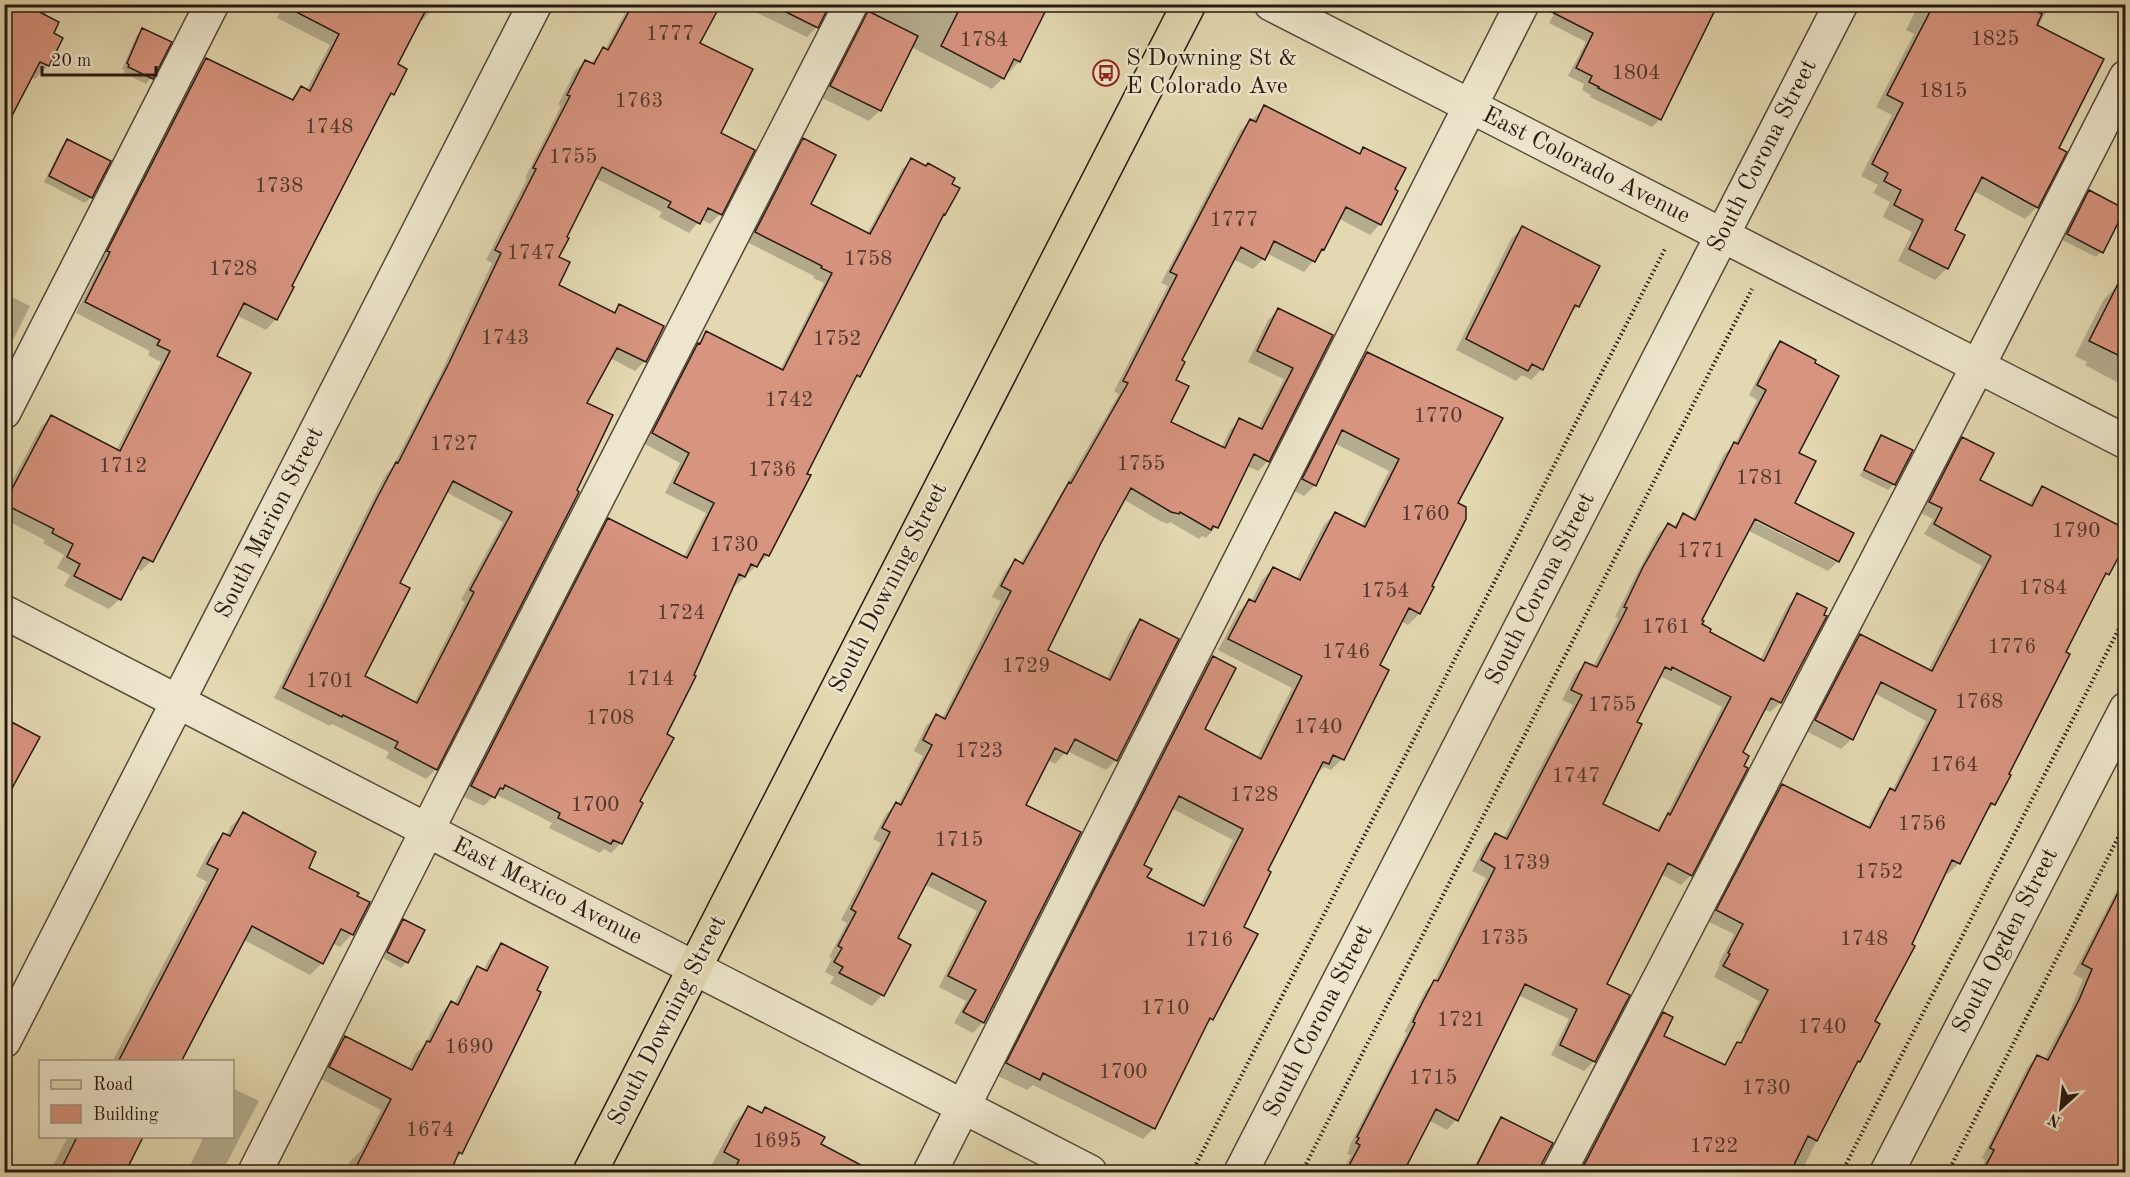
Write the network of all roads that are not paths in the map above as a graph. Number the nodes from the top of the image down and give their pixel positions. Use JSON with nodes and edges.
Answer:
{"nodes":[{"id":1,"x":213,"y":4,"type":"edge"},
{"id":2,"x":535,"y":4,"type":"edge"},
{"id":3,"x":851,"y":4,"type":"edge"},
{"id":4,"x":1189,"y":4,"type":"edge"},
{"id":5,"x":1271,"y":4,"type":"edge"},
{"id":6,"x":1522,"y":4,"type":"edge"},
{"id":7,"x":1841,"y":4,"type":"edge"},
{"id":8,"x":2126,"y":77,"type":"edge"},
{"id":9,"x":1470,"y":106,"type":"junction"},
{"id":10,"x":1723,"y":236,"type":"junction"},
{"id":11,"x":1978,"y":366,"type":"junction"},
{"id":12,"x":4,"y":412,"type":"edge"},
{"id":13,"x":2126,"y":442,"type":"edge"},
{"id":14,"x":4,"y":612,"type":"edge"},
{"id":15,"x":177,"y":701,"type":"junction"},
{"id":16,"x":2126,"y":709,"type":"edge"},
{"id":17,"x":427,"y":830,"type":"junction"},
{"id":18,"x":694,"y":968,"type":"junction"},
{"id":19,"x":4,"y":1041,"type":"edge"},
{"id":20,"x":963,"y":1107,"type":"junction"},
{"id":21,"x":255,"y":1173,"type":"edge"},
{"id":22,"x":590,"y":1173,"type":"edge"},
{"id":23,"x":930,"y":1173,"type":"edge"},
{"id":24,"x":1090,"y":1173,"type":"edge"},
{"id":25,"x":1241,"y":1173,"type":"edge"},
{"id":26,"x":1559,"y":1173,"type":"edge"},
{"id":27,"x":1887,"y":1173,"type":"edge"}],
"edges":[{"from":1,"to":12,"type":"street"},
{"from":2,"to":15,"type":"street","name":"South Marion Street"},
{"from":3,"to":17,"type":"street"},
{"from":4,"to":18,"type":"main road","name":"South Downing Street"},
{"from":5,"to":9,"type":"street","name":"East Colorado Avenue"},
{"from":6,"to":9,"type":"street"},
{"from":7,"to":10,"type":"street","name":"South Corona Street"},
{"from":8,"to":11,"type":"street"},
{"from":9,"to":10,"type":"street","name":"East Colorado Avenue"},
{"from":9,"to":20,"type":"street"},
{"from":10,"to":11,"type":"street","name":"East Colorado Avenue"},
{"from":10,"to":25,"type":"street","name":"South Corona Street"},
{"from":11,"to":13,"type":"street","name":"East Colorado Avenue"},
{"from":11,"to":26,"type":"street"},
{"from":14,"to":15,"type":"street","name":"East Mexico Avenue"},
{"from":15,"to":17,"type":"street","name":"East Mexico Avenue"},
{"from":15,"to":19,"type":"street","name":"South Marion Street"},
{"from":16,"to":27,"type":"street","name":"South Ogden Street"},
{"from":17,"to":18,"type":"street","name":"East Mexico Avenue"},
{"from":17,"to":21,"type":"street"},
{"from":18,"to":20,"type":"street","name":"East Mexico Avenue"},
{"from":18,"to":22,"type":"main road","name":"South Downing Street"},
{"from":20,"to":23,"type":"street"},
{"from":20,"to":24,"type":"street","name":"East Mexico Avenue"}]}
